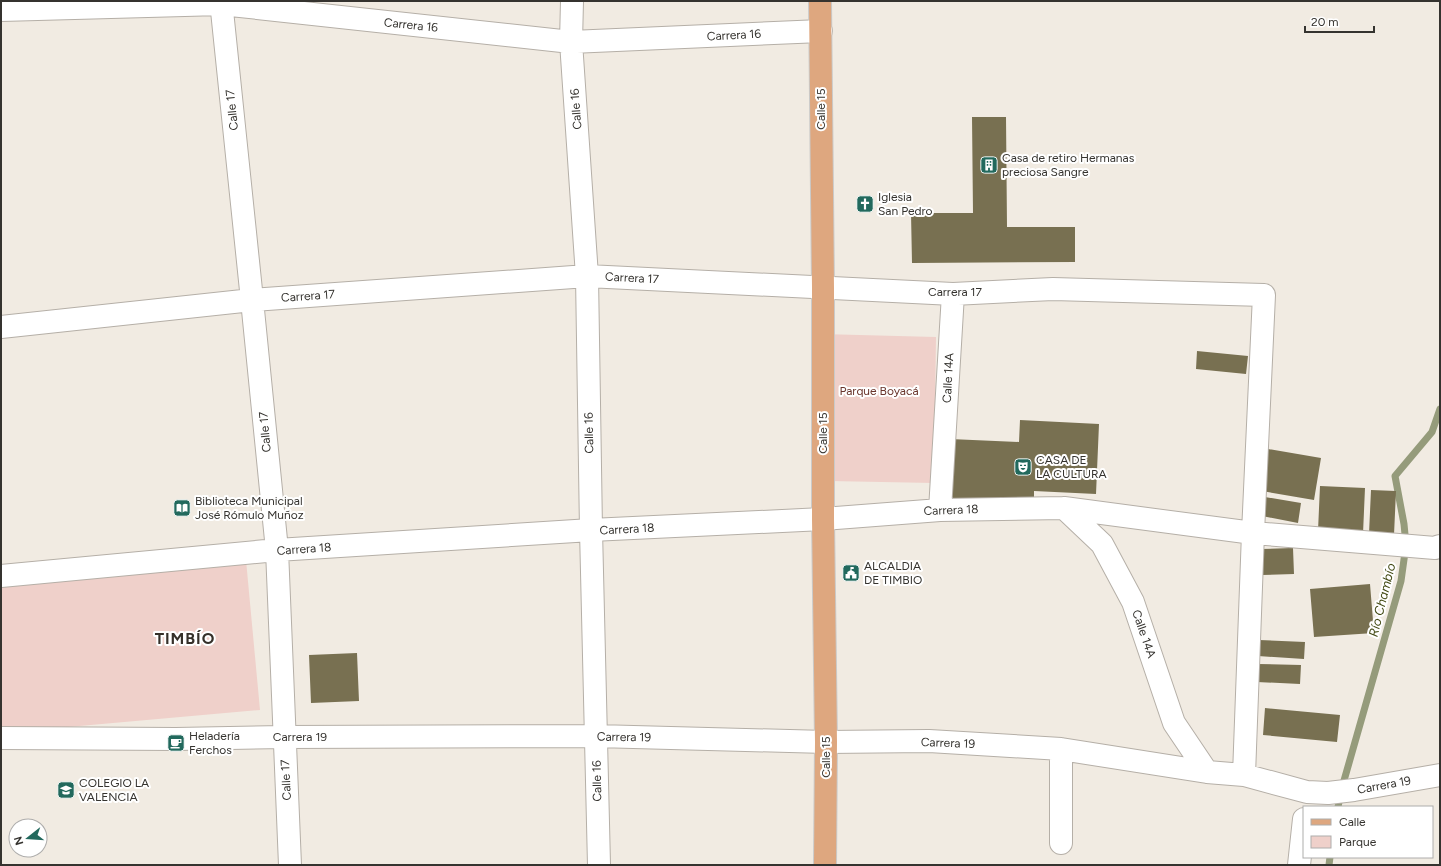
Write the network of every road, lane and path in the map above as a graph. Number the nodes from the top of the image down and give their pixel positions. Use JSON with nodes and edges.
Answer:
{"nodes":[{"id":1,"x":572,"y":1,"type":"edge"},
{"id":2,"x":820,"y":1,"type":"edge"},
{"id":3,"x":221,"y":3,"type":"edge"},
{"id":4,"x":1,"y":10,"type":"edge"},
{"id":5,"x":821,"y":31,"type":"junction"},
{"id":6,"x":571,"y":42,"type":"junction"},
{"id":7,"x":587,"y":276,"type":"junction"},
{"id":8,"x":823,"y":288,"type":"junction"},
{"id":9,"x":953,"y":294,"type":"junction"},
{"id":10,"x":252,"y":300,"type":"junction"},
{"id":11,"x":1,"y":327,"type":"edge"},
{"id":12,"x":1064,"y":508,"type":"junction"},
{"id":13,"x":940,"y":510,"type":"junction"},
{"id":14,"x":823,"y":519,"type":"junction"},
{"id":15,"x":591,"y":530,"type":"junction"},
{"id":16,"x":1253,"y":533,"type":"junction"},
{"id":17,"x":1438,"y":547,"type":"edge"},
{"id":18,"x":276,"y":550,"type":"junction"},
{"id":19,"x":1,"y":576,"type":"edge"},
{"id":20,"x":596,"y":736,"type":"junction"},
{"id":21,"x":284,"y":737,"type":"junction"},
{"id":22,"x":1,"y":738,"type":"edge"},
{"id":23,"x":826,"y":742,"type":"junction"},
{"id":24,"x":1061,"y":749,"type":"junction"},
{"id":25,"x":1208,"y":772,"type":"junction"},
{"id":26,"x":1244,"y":775,"type":"junction"},
{"id":27,"x":1440,"y":776,"type":"edge"},
{"id":28,"x":1313,"y":797,"type":"edge"},
{"id":29,"x":1303,"y":827,"type":"edge"},
{"id":30,"x":1061,"y":844,"type":"dead end"},
{"id":31,"x":290,"y":865,"type":"edge"},
{"id":32,"x":599,"y":865,"type":"edge"},
{"id":33,"x":825,"y":865,"type":"edge"},
{"id":34,"x":1299,"y":865,"type":"edge"}],
"edges":[{"from":1,"to":6,"type":"street","name":"Calle 16"},
{"from":2,"to":5,"type":"main road","name":"Calle 15"},
{"from":3,"to":4,"type":"street","name":"Carrera 16"},
{"from":3,"to":6,"type":"street","name":"Carrera 16"},
{"from":3,"to":10,"type":"street","name":"Calle 17"},
{"from":5,"to":6,"type":"street","name":"Carrera 16"},
{"from":5,"to":8,"type":"main road","name":"Calle 15"},
{"from":6,"to":7,"type":"street","name":"Calle 16"},
{"from":7,"to":8,"type":"street","name":"Carrera 17"},
{"from":7,"to":10,"type":"street","name":"Carrera 17"},
{"from":7,"to":15,"type":"street","name":"Calle 16"},
{"from":8,"to":9,"type":"street","name":"Carrera 17"},
{"from":8,"to":14,"type":"main road","name":"Calle 15"},
{"from":9,"to":13,"type":"street","name":"Calle 14A"},
{"from":9,"to":16,"type":"street","name":"Carrera 17"},
{"from":10,"to":11,"type":"street","name":"Carrera 17"},
{"from":10,"to":18,"type":"street","name":"Calle 17"},
{"from":12,"to":13,"type":"street","name":"Carrera 18"},
{"from":12,"to":16,"type":"street","name":"Carrera 18"},
{"from":12,"to":25,"type":"street","name":"Calle 14A"},
{"from":13,"to":14,"type":"street","name":"Carrera 18"},
{"from":14,"to":15,"type":"street","name":"Carrera 18"},
{"from":14,"to":23,"type":"main road","name":"Calle 15"},
{"from":15,"to":18,"type":"street","name":"Carrera 18"},
{"from":15,"to":20,"type":"street","name":"Calle 16"},
{"from":16,"to":17,"type":"street","name":"Carrera 18"},
{"from":16,"to":26,"type":"street"},
{"from":18,"to":19,"type":"street","name":"Carrera 18"},
{"from":18,"to":21,"type":"street","name":"Calle 17"},
{"from":20,"to":21,"type":"street","name":"Carrera 19"},
{"from":20,"to":23,"type":"street","name":"Carrera 19"},
{"from":20,"to":32,"type":"street","name":"Calle 16"},
{"from":21,"to":22,"type":"street","name":"Carrera 19"},
{"from":21,"to":31,"type":"street","name":"Calle 17"},
{"from":23,"to":24,"type":"street","name":"Carrera 19"},
{"from":23,"to":33,"type":"main road","name":"Calle 15"},
{"from":24,"to":25,"type":"street","name":"Carrera 19"},
{"from":24,"to":30,"type":"street"},
{"from":25,"to":26,"type":"street","name":"Carrera 19"},
{"from":26,"to":28,"type":"street","name":"Carrera 19"},
{"from":27,"to":28,"type":"street","name":"Carrera 19"},
{"from":29,"to":34,"type":"street"}]}
